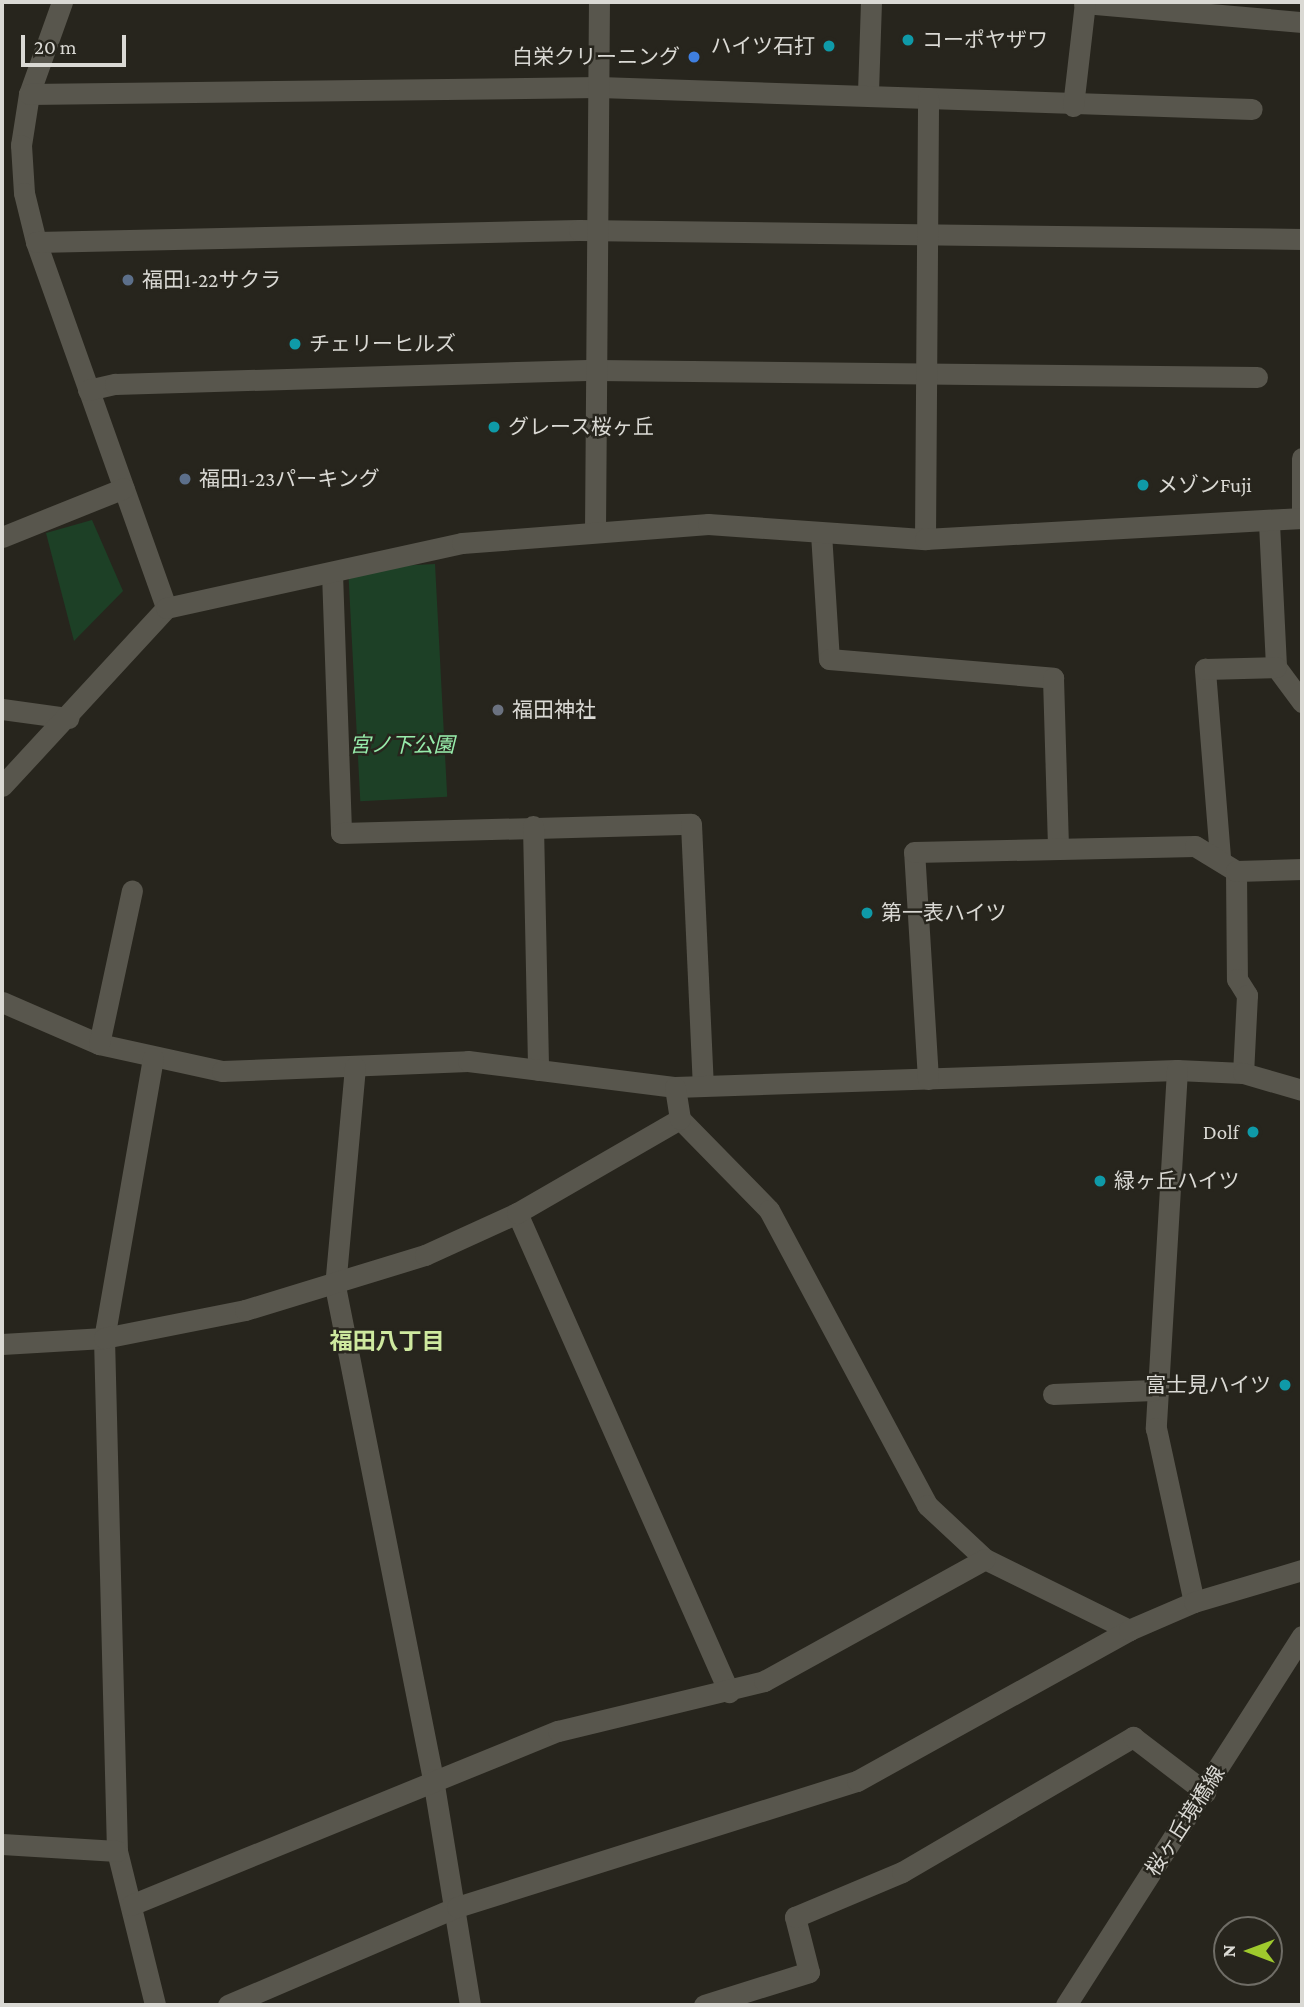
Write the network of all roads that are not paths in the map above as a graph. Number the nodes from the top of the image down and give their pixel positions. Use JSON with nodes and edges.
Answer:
{"nodes":[{"id":1,"x":62,"y":2,"type":"edge"},
{"id":2,"x":599,"y":2,"type":"edge"},
{"id":3,"x":871,"y":2,"type":"edge"},
{"id":4,"x":1084,"y":2,"type":"edge"},
{"id":5,"x":1302,"y":22,"type":"edge"},
{"id":6,"x":599,"y":87,"type":"junction"},
{"id":7,"x":868,"y":92,"type":"junction"},
{"id":8,"x":29,"y":94,"type":"junction"},
{"id":9,"x":929,"y":98,"type":"junction"},
{"id":10,"x":1073,"y":106,"type":"junction"},
{"id":11,"x":1252,"y":109,"type":"dead end"},
{"id":12,"x":597,"y":230,"type":"junction"},
{"id":13,"x":927,"y":239,"type":"junction"},
{"id":14,"x":1302,"y":239,"type":"edge"},
{"id":15,"x":36,"y":242,"type":"junction"},
{"id":16,"x":596,"y":370,"type":"junction"},
{"id":17,"x":926,"y":373,"type":"junction"},
{"id":18,"x":1257,"y":377,"type":"dead end"},
{"id":19,"x":88,"y":390,"type":"junction"},
{"id":20,"x":1302,"y":458,"type":"edge"},
{"id":21,"x":124,"y":488,"type":"junction"},
{"id":22,"x":1302,"y":518,"type":"edge"},
{"id":23,"x":1269,"y":523,"type":"junction"},
{"id":24,"x":594,"y":531,"type":"junction"},
{"id":25,"x":821,"y":533,"type":"junction"},
{"id":26,"x":2,"y":537,"type":"edge"},
{"id":27,"x":925,"y":540,"type":"junction"},
{"id":28,"x":332,"y":573,"type":"junction"},
{"id":29,"x":166,"y":608,"type":"junction"},
{"id":30,"x":1276,"y":667,"type":"junction"},
{"id":31,"x":1302,"y":702,"type":"edge"},
{"id":32,"x":2,"y":709,"type":"edge"},
{"id":33,"x":68,"y":718,"type":"junction"},
{"id":34,"x":2,"y":786,"type":"edge"},
{"id":35,"x":533,"y":826,"type":"junction"},
{"id":36,"x":1058,"y":846,"type":"junction"},
{"id":37,"x":1228,"y":864,"type":"junction"},
{"id":38,"x":1302,"y":869,"type":"edge"},
{"id":39,"x":132,"y":890,"type":"dead end"},
{"id":40,"x":2,"y":1002,"type":"edge"},
{"id":41,"x":99,"y":1044,"type":"junction"},
{"id":42,"x":153,"y":1058,"type":"junction"},
{"id":43,"x":355,"y":1067,"type":"junction"},
{"id":44,"x":538,"y":1070,"type":"junction"},
{"id":45,"x":1177,"y":1070,"type":"junction"},
{"id":46,"x":1242,"y":1073,"type":"junction"},
{"id":47,"x":928,"y":1079,"type":"junction"},
{"id":48,"x":703,"y":1086,"type":"junction"},
{"id":49,"x":675,"y":1087,"type":"junction"},
{"id":50,"x":1302,"y":1090,"type":"edge"},
{"id":51,"x":680,"y":1119,"type":"junction"},
{"id":52,"x":517,"y":1213,"type":"junction"},
{"id":53,"x":335,"y":1286,"type":"junction"},
{"id":54,"x":104,"y":1338,"type":"junction"},
{"id":55,"x":2,"y":1344,"type":"edge"},
{"id":56,"x":1154,"y":1390,"type":"junction"},
{"id":57,"x":1054,"y":1394,"type":"dead end"},
{"id":58,"x":985,"y":1559,"type":"junction"},
{"id":59,"x":1302,"y":1570,"type":"edge"},
{"id":60,"x":1194,"y":1602,"type":"junction"},
{"id":61,"x":1129,"y":1630,"type":"junction"},
{"id":62,"x":1302,"y":1636,"type":"edge"},
{"id":63,"x":729,"y":1692,"type":"junction"},
{"id":64,"x":433,"y":1779,"type":"junction"},
{"id":65,"x":1205,"y":1792,"type":"junction"},
{"id":66,"x":2,"y":1844,"type":"edge"},
{"id":67,"x":117,"y":1851,"type":"junction"},
{"id":68,"x":131,"y":1905,"type":"junction"},
{"id":69,"x":457,"y":1907,"type":"junction"},
{"id":70,"x":155,"y":2005,"type":"edge"},
{"id":71,"x":228,"y":2005,"type":"edge"},
{"id":72,"x":470,"y":2005,"type":"edge"},
{"id":73,"x":704,"y":2005,"type":"edge"},
{"id":74,"x":1066,"y":2005,"type":"edge"}],
"edges":[{"from":1,"to":8,"type":"street"},
{"from":2,"to":6,"type":"street"},
{"from":3,"to":7,"type":"street"},
{"from":4,"to":5,"type":"street"},
{"from":4,"to":10,"type":"street"},
{"from":6,"to":7,"type":"street"},
{"from":6,"to":8,"type":"street"},
{"from":6,"to":12,"type":"street"},
{"from":7,"to":9,"type":"street"},
{"from":8,"to":15,"type":"street"},
{"from":9,"to":10,"type":"street"},
{"from":9,"to":13,"type":"street"},
{"from":10,"to":11,"type":"street"},
{"from":12,"to":13,"type":"street"},
{"from":12,"to":15,"type":"street"},
{"from":12,"to":16,"type":"street"},
{"from":13,"to":14,"type":"street"},
{"from":13,"to":17,"type":"street"},
{"from":15,"to":19,"type":"street"},
{"from":16,"to":17,"type":"street"},
{"from":16,"to":19,"type":"street"},
{"from":16,"to":24,"type":"street"},
{"from":17,"to":18,"type":"street"},
{"from":17,"to":27,"type":"street"},
{"from":19,"to":21,"type":"street"},
{"from":20,"to":22,"type":"street"},
{"from":21,"to":26,"type":"street"},
{"from":21,"to":29,"type":"street"},
{"from":22,"to":23,"type":"street"},
{"from":23,"to":27,"type":"street"},
{"from":23,"to":30,"type":"street"},
{"from":24,"to":25,"type":"street"},
{"from":24,"to":28,"type":"street"},
{"from":25,"to":27,"type":"street"},
{"from":25,"to":36,"type":"street"},
{"from":28,"to":29,"type":"street"},
{"from":28,"to":35,"type":"street"},
{"from":29,"to":33,"type":"street"},
{"from":30,"to":31,"type":"street"},
{"from":30,"to":37,"type":"street"},
{"from":32,"to":33,"type":"street"},
{"from":33,"to":34,"type":"street"},
{"from":35,"to":44,"type":"street"},
{"from":35,"to":48,"type":"street"},
{"from":36,"to":37,"type":"street"},
{"from":36,"to":47,"type":"street"},
{"from":37,"to":38,"type":"street"},
{"from":37,"to":46,"type":"street"},
{"from":39,"to":41,"type":"street"},
{"from":40,"to":41,"type":"street"},
{"from":41,"to":42,"type":"street"},
{"from":42,"to":43,"type":"street"},
{"from":42,"to":54,"type":"street"},
{"from":43,"to":44,"type":"street"},
{"from":43,"to":53,"type":"street"},
{"from":44,"to":49,"type":"street"},
{"from":45,"to":46,"type":"street"},
{"from":45,"to":47,"type":"street"},
{"from":45,"to":56,"type":"street"},
{"from":46,"to":50,"type":"street"},
{"from":47,"to":48,"type":"street"},
{"from":48,"to":49,"type":"street"},
{"from":49,"to":51,"type":"street"},
{"from":51,"to":52,"type":"street"},
{"from":51,"to":58,"type":"street"},
{"from":52,"to":53,"type":"street"},
{"from":52,"to":63,"type":"street"},
{"from":53,"to":54,"type":"street"},
{"from":53,"to":64,"type":"street"},
{"from":54,"to":55,"type":"street"},
{"from":54,"to":67,"type":"street"},
{"from":56,"to":57,"type":"street"},
{"from":56,"to":60,"type":"street"},
{"from":58,"to":61,"type":"street"},
{"from":58,"to":63,"type":"street"},
{"from":59,"to":60,"type":"street"},
{"from":60,"to":61,"type":"street"},
{"from":61,"to":69,"type":"street"},
{"from":62,"to":65,"type":"street","name":"桜ヶ丘境橋線"},
{"from":63,"to":64,"type":"street"},
{"from":64,"to":68,"type":"street"},
{"from":64,"to":69,"type":"street"},
{"from":65,"to":73,"type":"street"},
{"from":65,"to":74,"type":"street","name":"桜ヶ丘境橋線"},
{"from":66,"to":67,"type":"street"},
{"from":67,"to":68,"type":"street"},
{"from":68,"to":70,"type":"street"},
{"from":69,"to":71,"type":"street"},
{"from":69,"to":72,"type":"street"}]}
